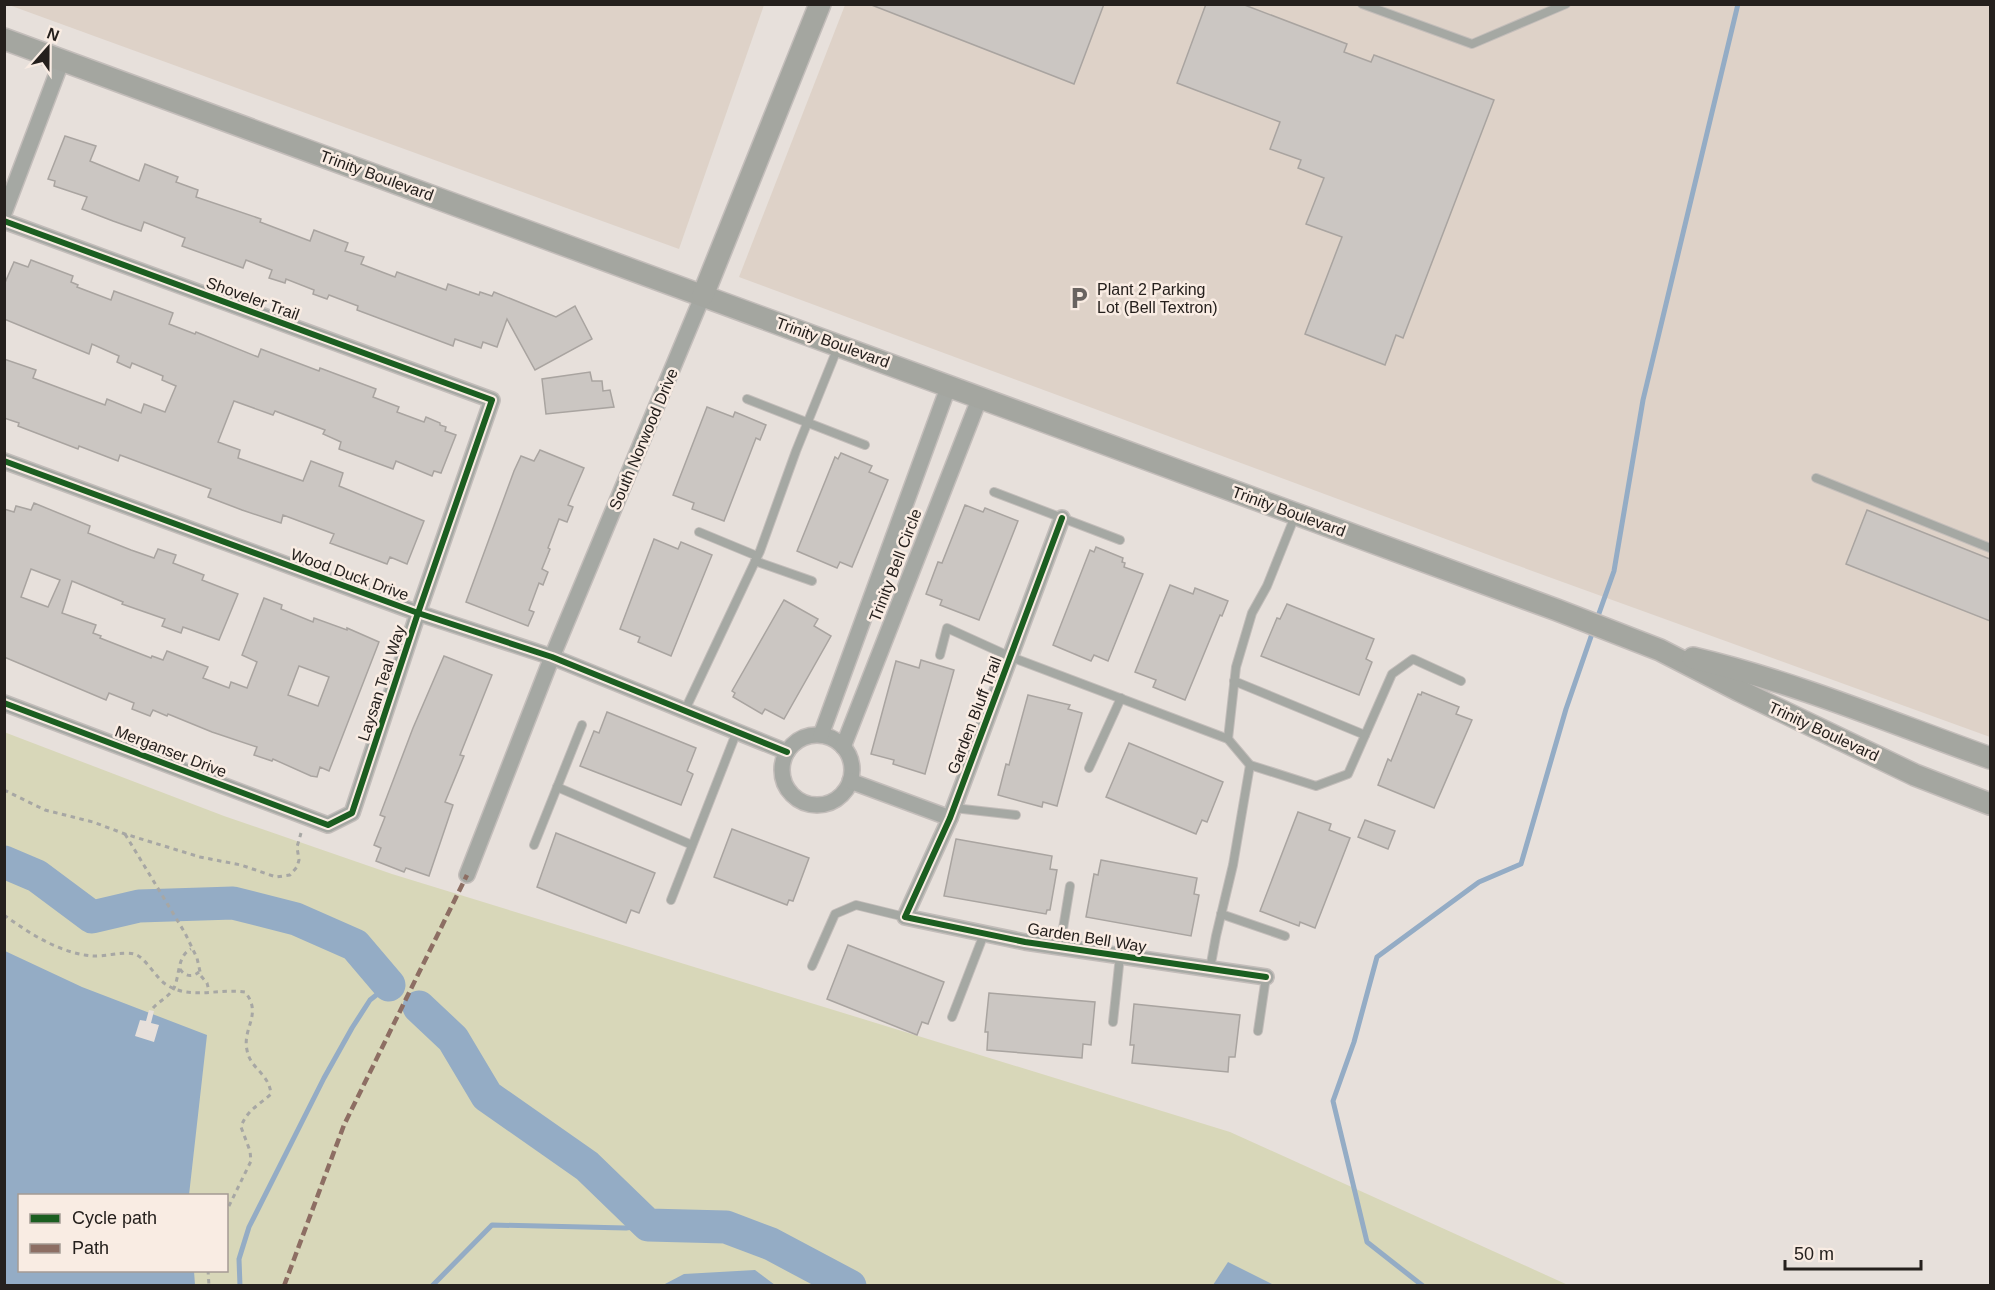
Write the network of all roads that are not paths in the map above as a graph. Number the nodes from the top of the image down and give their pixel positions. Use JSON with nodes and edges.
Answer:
{"nodes":[{"id":1,"x":820,"y":4,"type":"edge"},
{"id":2,"x":1362,"y":4,"type":"edge"},
{"id":3,"x":1566,"y":4,"type":"edge"},
{"id":4,"x":4,"y":39,"type":"edge"},
{"id":5,"x":62,"y":60,"type":"junction"},
{"id":6,"x":4,"y":213,"type":"edge"},
{"id":7,"x":4,"y":221,"type":"edge"},
{"id":8,"x":703,"y":295,"type":"junction"},
{"id":9,"x":839,"y":345,"type":"junction"},
{"id":10,"x":949,"y":385,"type":"junction"},
{"id":11,"x":980,"y":397,"type":"junction"},
{"id":12,"x":747,"y":399,"type":"dead end"},
{"id":13,"x":492,"y":400,"type":"joint"},
{"id":14,"x":807,"y":423,"type":"junction"},
{"id":15,"x":865,"y":445,"type":"dead end"},
{"id":16,"x":4,"y":461,"type":"edge"},
{"id":17,"x":1816,"y":478,"type":"dead end"},
{"id":18,"x":994,"y":492,"type":"dead end"},
{"id":19,"x":1295,"y":513,"type":"junction"},
{"id":20,"x":1062,"y":518,"type":"junction"},
{"id":21,"x":699,"y":532,"type":"dead end"},
{"id":22,"x":1120,"y":540,"type":"dead end"},
{"id":23,"x":1990,"y":548,"type":"edge"},
{"id":24,"x":756,"y":558,"type":"junction"},
{"id":25,"x":812,"y":581,"type":"dead end"},
{"id":26,"x":418,"y":613,"type":"junction"},
{"id":27,"x":1660,"y":650,"type":"junction"},
{"id":28,"x":940,"y":655,"type":"dead end"},
{"id":29,"x":552,"y":657,"type":"junction"},
{"id":30,"x":1011,"y":657,"type":"junction"},
{"id":31,"x":1234,"y":681,"type":"junction"},
{"id":32,"x":1461,"y":681,"type":"dead end"},
{"id":33,"x":1121,"y":699,"type":"junction"},
{"id":34,"x":4,"y":703,"type":"edge"},
{"id":35,"x":685,"y":711,"type":"junction"},
{"id":36,"x":582,"y":725,"type":"dead end"},
{"id":37,"x":737,"y":731,"type":"junction"},
{"id":38,"x":821,"y":735,"type":"junction"},
{"id":39,"x":1365,"y":735,"type":"junction"},
{"id":40,"x":1228,"y":739,"type":"junction"},
{"id":41,"x":843,"y":747,"type":"junction"},
{"id":42,"x":787,"y":752,"type":"junction"},
{"id":43,"x":1990,"y":758,"type":"edge"},
{"id":44,"x":1250,"y":765,"type":"junction"},
{"id":45,"x":1089,"y":768,"type":"dead end"},
{"id":46,"x":850,"y":781,"type":"junction"},
{"id":47,"x":557,"y":787,"type":"junction"},
{"id":48,"x":1990,"y":804,"type":"edge"},
{"id":49,"x":952,"y":813,"type":"junction"},
{"id":50,"x":1016,"y":815,"type":"dead end"},
{"id":51,"x":328,"y":825,"type":"joint"},
{"id":52,"x":534,"y":845,"type":"dead end"},
{"id":53,"x":692,"y":845,"type":"junction"},
{"id":54,"x":467,"y":875,"type":"dead end"},
{"id":55,"x":1070,"y":886,"type":"dead end"},
{"id":56,"x":671,"y":900,"type":"dead end"},
{"id":57,"x":1221,"y":914,"type":"junction"},
{"id":58,"x":904,"y":917,"type":"junction"},
{"id":59,"x":984,"y":934,"type":"junction"},
{"id":60,"x":1285,"y":936,"type":"dead end"},
{"id":61,"x":1060,"y":947,"type":"junction"},
{"id":62,"x":1120,"y":956,"type":"junction"},
{"id":63,"x":812,"y":966,"type":"dead end"},
{"id":64,"x":1210,"y":970,"type":"junction"},
{"id":65,"x":1266,"y":977,"type":"joint"},
{"id":66,"x":952,"y":1017,"type":"dead end"},
{"id":67,"x":1113,"y":1022,"type":"dead end"},
{"id":68,"x":1258,"y":1032,"type":"dead end"}],
"edges":[{"from":1,"to":8,"type":"main road","name":"South Norwood Drive"},
{"from":2,"to":3,"type":"lane"},
{"from":4,"to":5,"type":"main road","name":"Trinity Boulevard"},
{"from":5,"to":6,"type":"street"},
{"from":5,"to":8,"type":"main road","name":"Trinity Boulevard"},
{"from":7,"to":13,"type":"street","name":"Shoveler Trail"},
{"from":8,"to":9,"type":"main road","name":"Trinity Boulevard"},
{"from":8,"to":29,"type":"street","name":"South Norwood Drive"},
{"from":9,"to":10,"type":"main road","name":"Trinity Boulevard"},
{"from":9,"to":14,"type":"lane"},
{"from":10,"to":11,"type":"main road","name":"Trinity Boulevard"},
{"from":10,"to":38,"type":"street","name":"Trinity Bell Circle"},
{"from":11,"to":19,"type":"main road","name":"Trinity Boulevard"},
{"from":11,"to":41,"type":"street","name":"Trinity Bell Circle"},
{"from":12,"to":14,"type":"lane"},
{"from":13,"to":26,"type":"street","name":"Laysan Teal Way"},
{"from":14,"to":15,"type":"lane"},
{"from":14,"to":24,"type":"lane"},
{"from":16,"to":26,"type":"street","name":"Wood Duck Drive"},
{"from":17,"to":23,"type":"lane"},
{"from":18,"to":20,"type":"lane"},
{"from":19,"to":27,"type":"main road","name":"Trinity Boulevard"},
{"from":19,"to":31,"type":"lane"},
{"from":20,"to":22,"type":"lane"},
{"from":20,"to":30,"type":"street","name":"Garden Bluff Trail"},
{"from":21,"to":24,"type":"lane"},
{"from":24,"to":25,"type":"lane"},
{"from":24,"to":35,"type":"lane"},
{"from":26,"to":29,"type":"street","name":"Wood Duck Drive"},
{"from":26,"to":51,"type":"street","name":"Laysan Teal Way"},
{"from":27,"to":43,"type":"main road","name":"Trinity Boulevard"},
{"from":27,"to":48,"type":"main road","name":"Trinity Boulevard"},
{"from":28,"to":30,"type":"lane"},
{"from":29,"to":35,"type":"street","name":"Wood Duck Drive"},
{"from":29,"to":54,"type":"street","name":"South Norwood Drive"},
{"from":30,"to":33,"type":"lane"},
{"from":30,"to":49,"type":"street","name":"Garden Bluff Trail"},
{"from":31,"to":39,"type":"lane"},
{"from":31,"to":40,"type":"lane"},
{"from":32,"to":39,"type":"lane"},
{"from":33,"to":40,"type":"lane"},
{"from":33,"to":45,"type":"lane"},
{"from":34,"to":51,"type":"street","name":"Merganser Drive"},
{"from":35,"to":37,"type":"street","name":"Wood Duck Drive"},
{"from":36,"to":47,"type":"lane"},
{"from":37,"to":42,"type":"street","name":"Wood Duck Drive"},
{"from":37,"to":53,"type":"lane"},
{"from":38,"to":41,"type":"street"},
{"from":38,"to":42,"type":"street"},
{"from":39,"to":44,"type":"lane"},
{"from":40,"to":44,"type":"lane"},
{"from":41,"to":46,"type":"street"},
{"from":42,"to":46,"type":"street"},
{"from":44,"to":57,"type":"lane"},
{"from":46,"to":49,"type":"street"},
{"from":47,"to":52,"type":"lane"},
{"from":47,"to":53,"type":"lane"},
{"from":49,"to":50,"type":"lane"},
{"from":49,"to":58,"type":"street","name":"Garden Bluff Trail"},
{"from":53,"to":56,"type":"lane"},
{"from":55,"to":61,"type":"lane"},
{"from":57,"to":60,"type":"lane"},
{"from":57,"to":64,"type":"lane"},
{"from":58,"to":59,"type":"street","name":"Garden Bell Way"},
{"from":58,"to":63,"type":"lane"},
{"from":59,"to":61,"type":"street","name":"Garden Bell Way"},
{"from":59,"to":66,"type":"lane"},
{"from":61,"to":62,"type":"street","name":"Garden Bell Way"},
{"from":62,"to":64,"type":"street","name":"Garden Bell Way"},
{"from":62,"to":67,"type":"lane"},
{"from":64,"to":65,"type":"street","name":"Garden Bell Way"},
{"from":65,"to":68,"type":"lane"}]}
